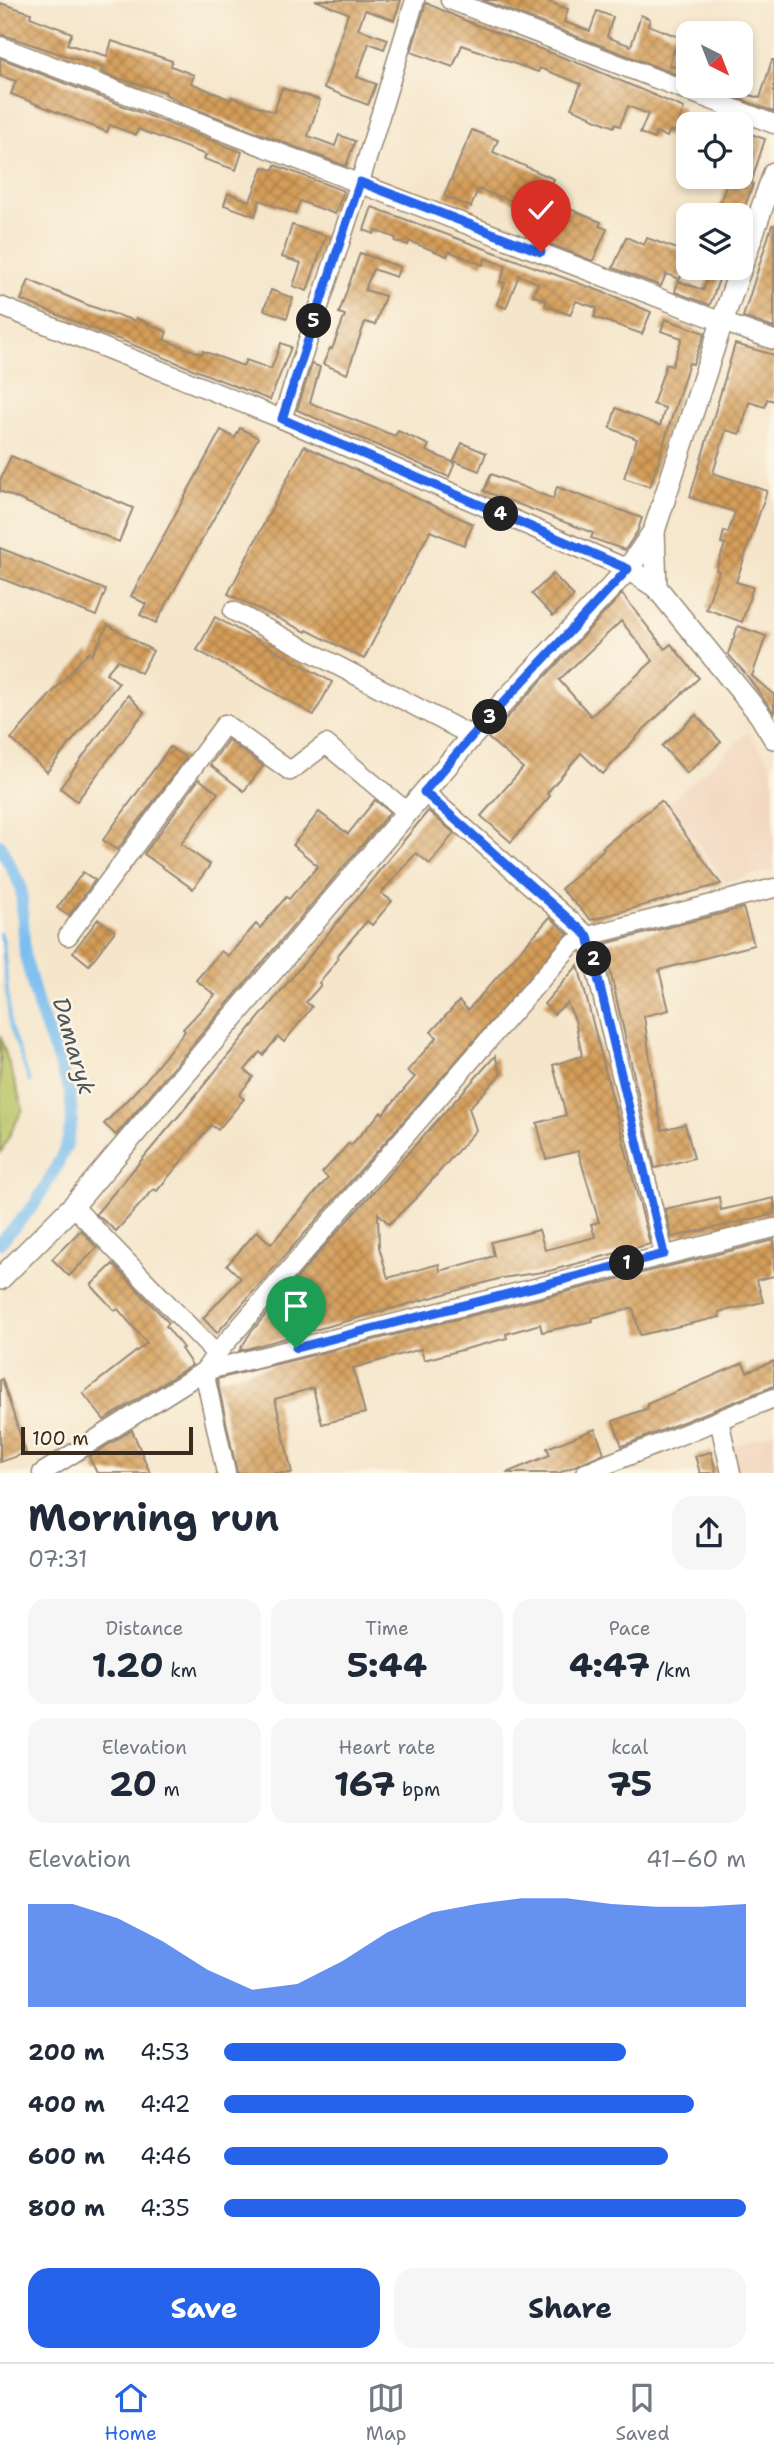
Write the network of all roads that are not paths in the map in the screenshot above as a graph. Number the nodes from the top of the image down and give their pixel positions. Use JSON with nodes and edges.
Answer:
{"nodes":[{"id":1,"x":415,"y":0,"type":"edge"},
{"id":2,"x":450,"y":0,"type":"edge"},
{"id":3,"x":0,"y":46,"type":"edge"},
{"id":4,"x":774,"y":124,"type":"edge"},
{"id":5,"x":774,"y":173,"type":"edge"},
{"id":6,"x":360,"y":182,"type":"junction"},
{"id":7,"x":0,"y":306,"type":"edge"},
{"id":8,"x":722,"y":323,"type":"junction"},
{"id":9,"x":774,"y":340,"type":"edge"},
{"id":10,"x":282,"y":419,"type":"junction"},
{"id":11,"x":654,"y":531,"type":"junction"},
{"id":12,"x":628,"y":569,"type":"junction"},
{"id":13,"x":656,"y":587,"type":"junction"},
{"id":14,"x":233,"y":611,"type":"dead end"},
{"id":15,"x":472,"y":736,"type":"junction"},
{"id":16,"x":774,"y":738,"type":"edge"},
{"id":17,"x":424,"y":792,"type":"junction"},
{"id":18,"x":407,"y":812,"type":"junction"},
{"id":19,"x":774,"y":888,"type":"edge"},
{"id":20,"x":68,"y":936,"type":"dead end"},
{"id":21,"x":588,"y":936,"type":"junction"},
{"id":22,"x":73,"y":1206,"type":"junction"},
{"id":23,"x":774,"y":1228,"type":"edge"},
{"id":24,"x":664,"y":1254,"type":"junction"},
{"id":25,"x":0,"y":1279,"type":"edge"},
{"id":26,"x":216,"y":1354,"type":"junction"},
{"id":27,"x":204,"y":1371,"type":"junction"},
{"id":28,"x":774,"y":1398,"type":"edge"},
{"id":29,"x":719,"y":1419,"type":"junction"},
{"id":30,"x":43,"y":1473,"type":"edge"},
{"id":31,"x":226,"y":1473,"type":"edge"},
{"id":32,"x":584,"y":1473,"type":"edge"},
{"id":33,"x":731,"y":1473,"type":"edge"}],
"edges":[{"from":1,"to":6,"type":"street"},
{"from":2,"to":4,"type":"street"},
{"from":3,"to":6,"type":"street"},
{"from":5,"to":8,"type":"main road"},
{"from":6,"to":8,"type":"street"},
{"from":6,"to":10,"type":"street"},
{"from":7,"to":10,"type":"street"},
{"from":8,"to":9,"type":"street"},
{"from":8,"to":11,"type":"main road"},
{"from":10,"to":12,"type":"street"},
{"from":11,"to":12,"type":"main road"},
{"from":11,"to":13,"type":"main road"},
{"from":12,"to":13,"type":"main road"},
{"from":12,"to":15,"type":"main road"},
{"from":13,"to":16,"type":"main road"},
{"from":14,"to":15,"type":"street"},
{"from":15,"to":17,"type":"main road"},
{"from":17,"to":18,"type":"main road"},
{"from":17,"to":21,"type":"street"},
{"from":18,"to":20,"type":"street"},
{"from":18,"to":22,"type":"main road"},
{"from":19,"to":21,"type":"street"},
{"from":21,"to":24,"type":"street"},
{"from":21,"to":26,"type":"street"},
{"from":22,"to":25,"type":"main road"},
{"from":22,"to":26,"type":"street"},
{"from":23,"to":24,"type":"street"},
{"from":24,"to":27,"type":"street"},
{"from":26,"to":27,"type":"street"},
{"from":27,"to":30,"type":"street"},
{"from":27,"to":31,"type":"street"},
{"from":28,"to":29,"type":"street"},
{"from":29,"to":32,"type":"street"},
{"from":29,"to":33,"type":"street"}]}
